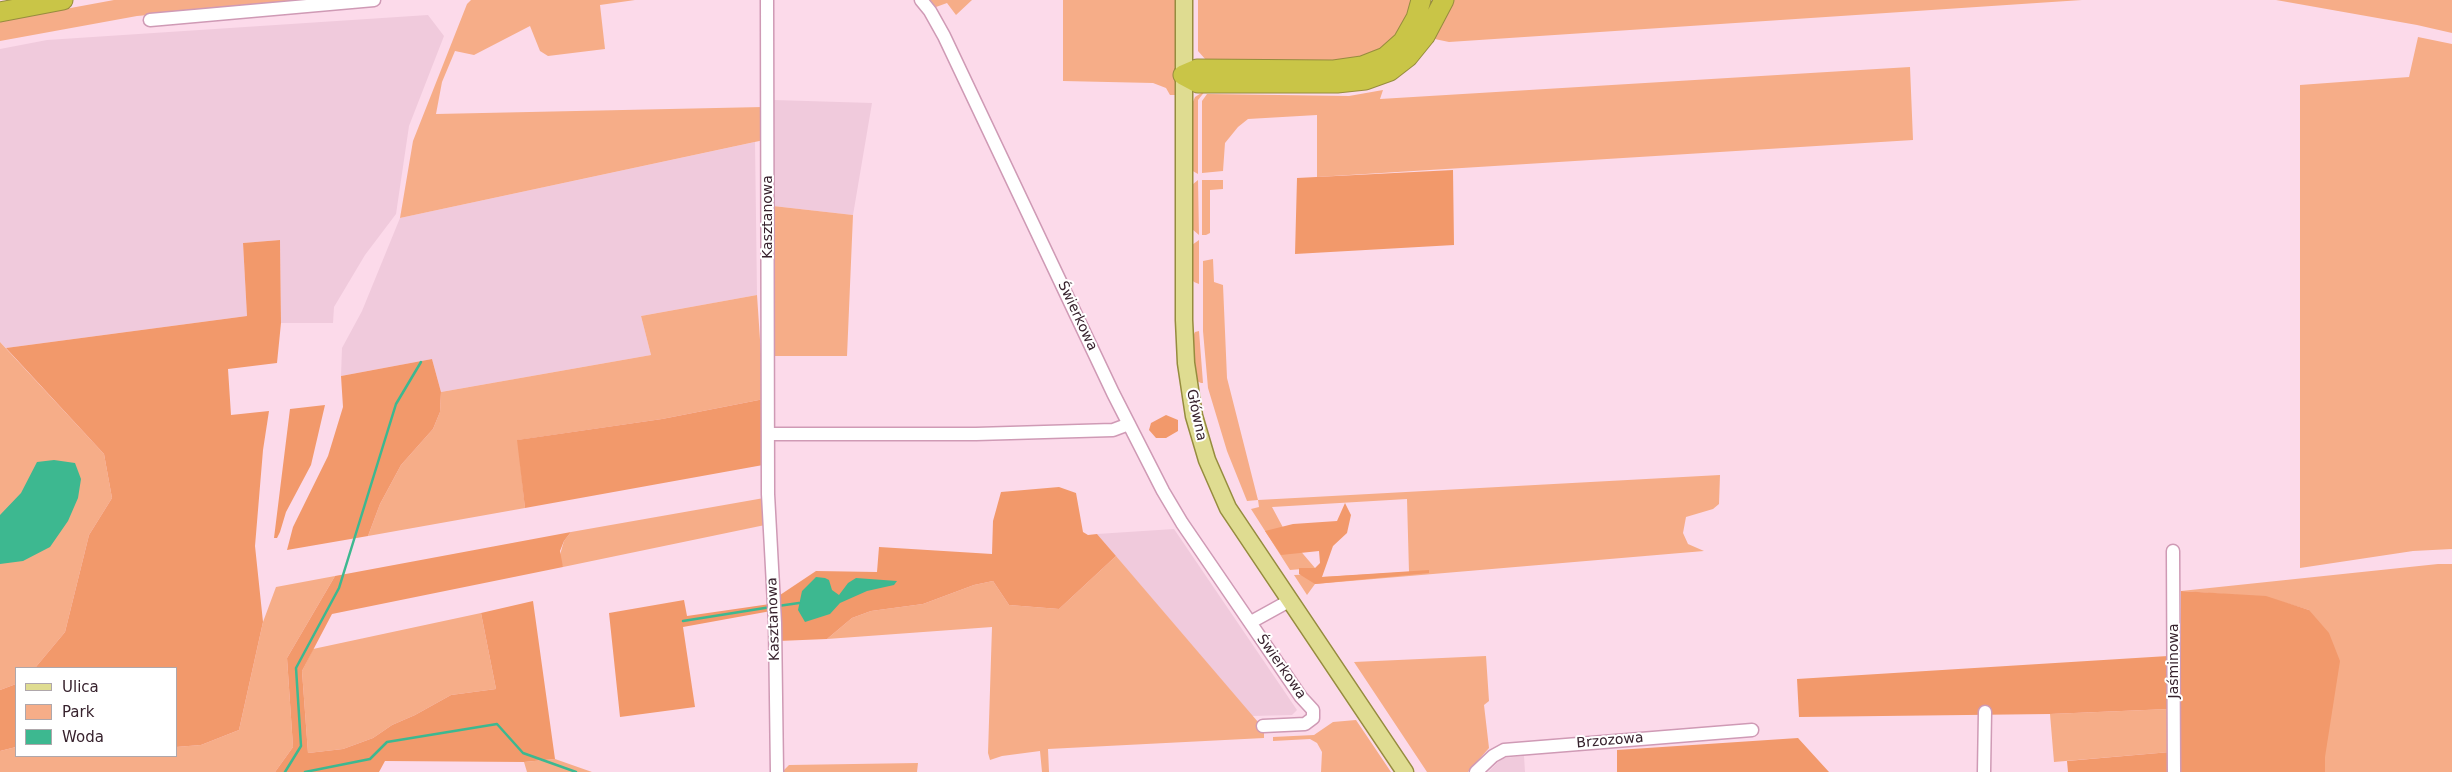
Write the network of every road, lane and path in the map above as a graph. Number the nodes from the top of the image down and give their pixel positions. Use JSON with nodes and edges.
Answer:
{"nodes":[{"id":1,"x":63,"y":0,"type":"edge"},
{"id":2,"x":374,"y":0,"type":"edge"},
{"id":3,"x":767,"y":0,"type":"edge"},
{"id":4,"x":921,"y":0,"type":"edge"},
{"id":5,"x":1184,"y":0,"type":"edge"},
{"id":6,"x":1420,"y":0,"type":"edge"},
{"id":7,"x":1444,"y":0,"type":"edge"},
{"id":8,"x":0,"y":12,"type":"edge"},
{"id":9,"x":150,"y":20,"type":"dead end"},
{"id":10,"x":1184,"y":75,"type":"junction"},
{"id":11,"x":1129,"y":424,"type":"junction"},
{"id":12,"x":769,"y":434,"type":"junction"},
{"id":13,"x":2173,"y":551,"type":"dead end"},
{"id":14,"x":1289,"y":601,"type":"junction"},
{"id":15,"x":1251,"y":622,"type":"junction"},
{"id":16,"x":1985,"y":712,"type":"dead end"},
{"id":17,"x":1263,"y":726,"type":"dead end"},
{"id":18,"x":1752,"y":730,"type":"dead end"},
{"id":19,"x":777,"y":772,"type":"edge"},
{"id":20,"x":1405,"y":772,"type":"edge"},
{"id":21,"x":1476,"y":772,"type":"edge"},
{"id":22,"x":1984,"y":772,"type":"edge"},
{"id":23,"x":2174,"y":772,"type":"edge"}],
"edges":[{"from":1,"to":8,"type":"highway"},
{"from":2,"to":9,"type":"street"},
{"from":3,"to":12,"type":"street","name":"Kasztanowa"},
{"from":4,"to":11,"type":"street","name":"Świerkowa"},
{"from":5,"to":10,"type":"main road","name":"Główna"},
{"from":6,"to":10,"type":"highway"},
{"from":7,"to":10,"type":"highway"},
{"from":10,"to":14,"type":"main road","name":"Główna"},
{"from":11,"to":12,"type":"street"},
{"from":11,"to":15,"type":"street","name":"Świerkowa"},
{"from":12,"to":19,"type":"street","name":"Kasztanowa"},
{"from":13,"to":23,"type":"street","name":"Jaśminowa"},
{"from":14,"to":15,"type":"street","name":"Świerkowa"},
{"from":14,"to":20,"type":"main road","name":"Główna"},
{"from":15,"to":17,"type":"street","name":"Świerkowa"},
{"from":16,"to":22,"type":"street"},
{"from":18,"to":21,"type":"street","name":"Brzozowa"}]}
